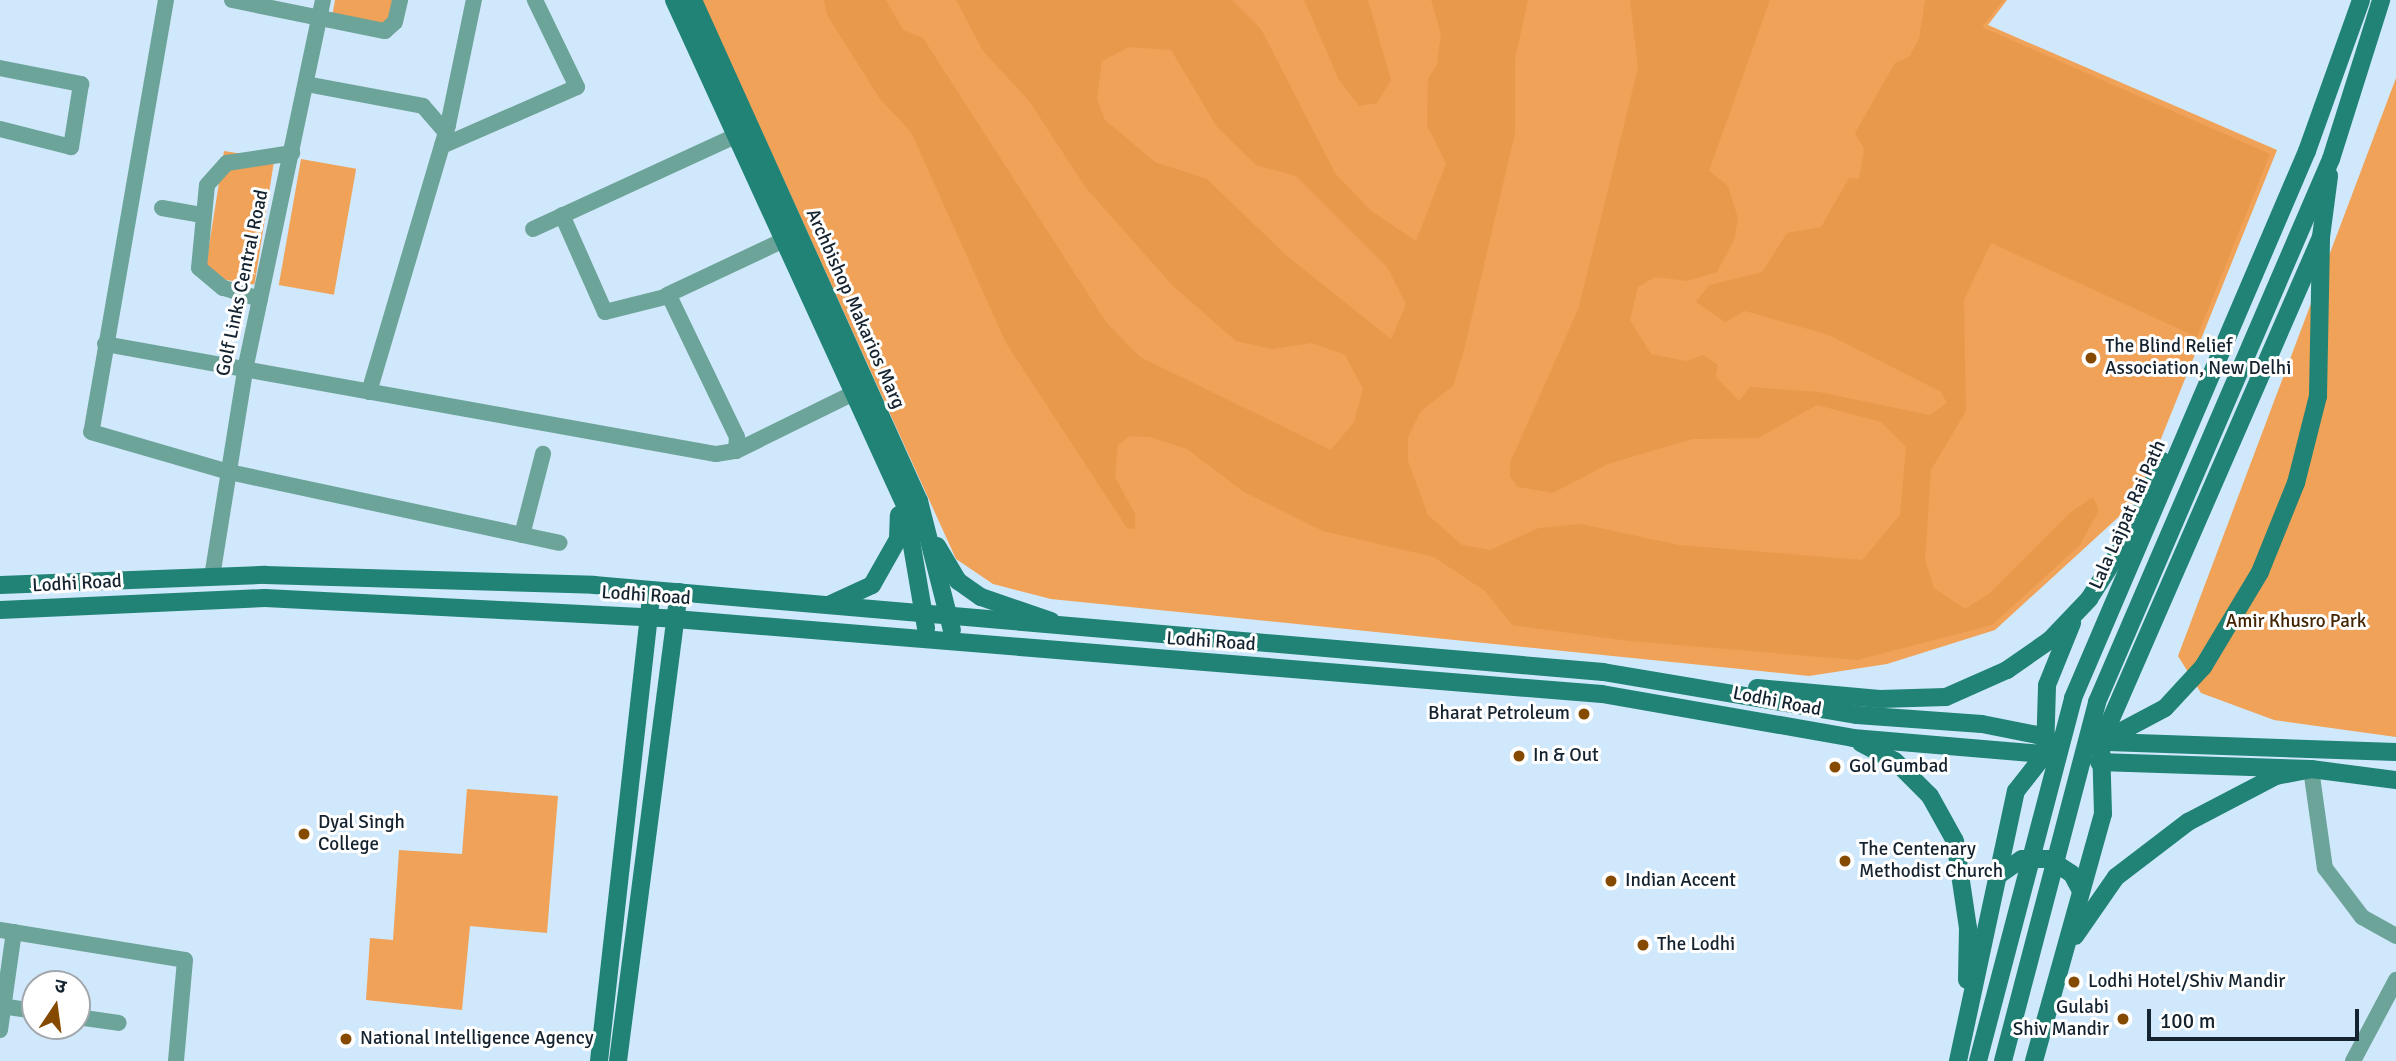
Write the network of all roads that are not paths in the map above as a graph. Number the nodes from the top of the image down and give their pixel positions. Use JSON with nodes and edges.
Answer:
{"nodes":[{"id":1,"x":166,"y":0,"type":"edge"},
{"id":2,"x":232,"y":0,"type":"edge"},
{"id":3,"x":323,"y":0,"type":"edge"},
{"id":4,"x":400,"y":0,"type":"edge"},
{"id":5,"x":474,"y":0,"type":"edge"},
{"id":6,"x":535,"y":0,"type":"edge"},
{"id":7,"x":674,"y":0,"type":"edge"},
{"id":8,"x":693,"y":0,"type":"edge"},
{"id":9,"x":2361,"y":0,"type":"edge"},
{"id":10,"x":2381,"y":0,"type":"edge"},
{"id":11,"x":320,"y":19,"type":"junction"},
{"id":12,"x":0,"y":68,"type":"edge"},
{"id":13,"x":306,"y":85,"type":"junction"},
{"id":14,"x":0,"y":129,"type":"edge"},
{"id":15,"x":744,"y":132,"type":"junction"},
{"id":16,"x":444,"y":139,"type":"junction"},
{"id":17,"x":2306,"y":151,"type":"junction"},
{"id":18,"x":292,"y":153,"type":"junction"},
{"id":19,"x":2331,"y":159,"type":"junction"},
{"id":20,"x":162,"y":208,"type":"dead end"},
{"id":21,"x":202,"y":215,"type":"junction"},
{"id":22,"x":562,"y":215,"type":"junction"},
{"id":23,"x":533,"y":229,"type":"dead end"},
{"id":24,"x":2321,"y":237,"type":"junction"},
{"id":25,"x":784,"y":240,"type":"junction"},
{"id":26,"x":667,"y":295,"type":"junction"},
{"id":27,"x":260,"y":299,"type":"junction"},
{"id":28,"x":105,"y":344,"type":"junction"},
{"id":29,"x":245,"y":370,"type":"junction"},
{"id":30,"x":369,"y":392,"type":"junction"},
{"id":31,"x":855,"y":393,"type":"junction"},
{"id":32,"x":736,"y":451,"type":"junction"},
{"id":33,"x":543,"y":454,"type":"dead end"},
{"id":34,"x":229,"y":472,"type":"junction"},
{"id":35,"x":899,"y":491,"type":"junction"},
{"id":36,"x":919,"y":501,"type":"junction"},
{"id":37,"x":522,"y":535,"type":"junction"},
{"id":38,"x":559,"y":543,"type":"dead end"},
{"id":39,"x":212,"y":577,"type":"junction"},
{"id":40,"x":0,"y":585,"type":"edge"},
{"id":41,"x":651,"y":590,"type":"junction"},
{"id":42,"x":679,"y":592,"type":"junction"},
{"id":43,"x":817,"y":607,"type":"junction"},
{"id":44,"x":0,"y":610,"type":"edge"},
{"id":45,"x":649,"y":617,"type":"junction"},
{"id":46,"x":924,"y":617,"type":"junction"},
{"id":47,"x":2075,"y":617,"type":"junction"},
{"id":48,"x":676,"y":619,"type":"junction"},
{"id":49,"x":949,"y":619,"type":"junction"},
{"id":50,"x":1073,"y":629,"type":"junction"},
{"id":51,"x":928,"y":641,"type":"junction"},
{"id":52,"x":955,"y":643,"type":"junction"},
{"id":53,"x":1698,"y":686,"type":"junction"},
{"id":54,"x":1853,"y":738,"type":"junction"},
{"id":55,"x":2101,"y":742,"type":"junction"},
{"id":56,"x":2046,"y":745,"type":"junction"},
{"id":57,"x":2396,"y":752,"type":"edge"},
{"id":58,"x":2099,"y":762,"type":"junction"},
{"id":59,"x":2311,"y":769,"type":"junction"},
{"id":60,"x":2396,"y":780,"type":"edge"},
{"id":61,"x":1999,"y":875,"type":"junction"},
{"id":62,"x":2081,"y":891,"type":"junction"},
{"id":63,"x":7,"y":931,"type":"edge"},
{"id":64,"x":2396,"y":936,"type":"edge"},
{"id":65,"x":2056,"y":975,"type":"junction"},
{"id":66,"x":2396,"y":980,"type":"edge"},
{"id":67,"x":2,"y":1006,"type":"edge"},
{"id":68,"x":21,"y":1009,"type":"edge"},
{"id":69,"x":91,"y":1019,"type":"edge"},
{"id":70,"x":119,"y":1023,"type":"dead end"},
{"id":71,"x":0,"y":1030,"type":"edge"},
{"id":72,"x":1962,"y":1043,"type":"junction"},
{"id":73,"x":176,"y":1061,"type":"edge"},
{"id":74,"x":599,"y":1061,"type":"edge"},
{"id":75,"x":618,"y":1061,"type":"edge"},
{"id":76,"x":1958,"y":1061,"type":"edge"},
{"id":77,"x":1978,"y":1061,"type":"edge"},
{"id":78,"x":2003,"y":1061,"type":"edge"},
{"id":79,"x":2035,"y":1061,"type":"edge"},
{"id":80,"x":2353,"y":1061,"type":"edge"}],
"edges":[{"from":1,"to":28,"type":"street"},
{"from":2,"to":11,"type":"street"},
{"from":3,"to":11,"type":"street","name":"Golf Links Central Road"},
{"from":4,"to":11,"type":"street"},
{"from":5,"to":16,"type":"street"},
{"from":6,"to":16,"type":"street"},
{"from":7,"to":15,"type":"main road","name":"Archbishop Makarios Marg"},
{"from":8,"to":15,"type":"main road","name":"Archbishop Makarios Marg"},
{"from":9,"to":17,"type":"main road","name":"Lala Lajpat Rai Path"},
{"from":10,"to":19,"type":"main road"},
{"from":11,"to":13,"type":"street","name":"Golf Links Central Road"},
{"from":12,"to":14,"type":"street"},
{"from":13,"to":16,"type":"street"},
{"from":13,"to":18,"type":"street","name":"Golf Links Central Road"},
{"from":15,"to":22,"type":"street"},
{"from":15,"to":25,"type":"main road","name":"Archbishop Makarios Marg"},
{"from":15,"to":36,"type":"main road","name":"Archbishop Makarios Marg"},
{"from":16,"to":30,"type":"street"},
{"from":17,"to":47,"type":"main road"},
{"from":17,"to":77,"type":"main road","name":"Lala Lajpat Rai Path"},
{"from":18,"to":21,"type":"street"},
{"from":18,"to":27,"type":"street","name":"Golf Links Central Road"},
{"from":19,"to":24,"type":"main road"},
{"from":19,"to":78,"type":"main road"},
{"from":20,"to":21,"type":"street"},
{"from":21,"to":27,"type":"street"},
{"from":22,"to":23,"type":"street"},
{"from":22,"to":26,"type":"street"},
{"from":24,"to":55,"type":"main road"},
{"from":24,"to":55,"type":"main road"},
{"from":25,"to":26,"type":"street"},
{"from":25,"to":31,"type":"main road","name":"Archbishop Makarios Marg"},
{"from":26,"to":32,"type":"street"},
{"from":27,"to":29,"type":"street","name":"Golf Links Central Road"},
{"from":28,"to":29,"type":"street"},
{"from":28,"to":34,"type":"street"},
{"from":29,"to":30,"type":"street"},
{"from":29,"to":34,"type":"street","name":"Golf Links Central Road"},
{"from":30,"to":32,"type":"street"},
{"from":31,"to":32,"type":"street"},
{"from":31,"to":35,"type":"main road","name":"Archbishop Makarios Marg"},
{"from":33,"to":37,"type":"street"},
{"from":34,"to":37,"type":"street"},
{"from":34,"to":39,"type":"street","name":"Golf Links Central Road"},
{"from":35,"to":43,"type":"main road"},
{"from":35,"to":46,"type":"main road","name":"Archbishop Makarios Marg"},
{"from":36,"to":49,"type":"main road","name":"Archbishop Makarios Marg"},
{"from":36,"to":50,"type":"main road"},
{"from":37,"to":38,"type":"street"},
{"from":39,"to":40,"type":"main road","name":"Lodhi Road"},
{"from":39,"to":41,"type":"main road","name":"Lodhi Road"},
{"from":41,"to":42,"type":"main road","name":"Lodhi Road"},
{"from":41,"to":45,"type":"main road"},
{"from":42,"to":43,"type":"main road","name":"Lodhi Road"},
{"from":42,"to":48,"type":"main road"},
{"from":43,"to":46,"type":"main road","name":"Lodhi Road"},
{"from":44,"to":45,"type":"main road","name":"Lodhi Road"},
{"from":45,"to":48,"type":"main road","name":"Lodhi Road"},
{"from":45,"to":74,"type":"main road"},
{"from":46,"to":49,"type":"main road","name":"Lodhi Road"},
{"from":46,"to":51,"type":"main road","name":"Archbishop Makarios Marg"},
{"from":47,"to":53,"type":"main road"},
{"from":47,"to":56,"type":"main road"},
{"from":48,"to":51,"type":"main road","name":"Lodhi Road"},
{"from":48,"to":75,"type":"main road"},
{"from":49,"to":50,"type":"main road","name":"Lodhi Road"},
{"from":49,"to":52,"type":"main road","name":"Archbishop Makarios Marg"},
{"from":50,"to":53,"type":"main road","name":"Lodhi Road"},
{"from":51,"to":52,"type":"main road","name":"Lodhi Road"},
{"from":52,"to":54,"type":"main road","name":"Lodhi Road"},
{"from":53,"to":56,"type":"main road","name":"Lodhi Road"},
{"from":54,"to":56,"type":"main road","name":"Lodhi Road"},
{"from":54,"to":72,"type":"main road"},
{"from":55,"to":56,"type":"main road"},
{"from":55,"to":57,"type":"main road"},
{"from":55,"to":58,"type":"main road"},
{"from":56,"to":58,"type":"main road"},
{"from":56,"to":61,"type":"main road"},
{"from":58,"to":59,"type":"main road"},
{"from":58,"to":62,"type":"main road"},
{"from":59,"to":60,"type":"main road"},
{"from":59,"to":64,"type":"street"},
{"from":59,"to":65,"type":"main road"},
{"from":61,"to":62,"type":"main road"},
{"from":61,"to":72,"type":"main road"},
{"from":62,"to":65,"type":"main road"},
{"from":63,"to":67,"type":"street"},
{"from":63,"to":73,"type":"street"},
{"from":65,"to":79,"type":"main road"},
{"from":66,"to":80,"type":"street"},
{"from":67,"to":68,"type":"street"},
{"from":67,"to":71,"type":"street"},
{"from":69,"to":70,"type":"street"},
{"from":72,"to":76,"type":"main road"}]}
